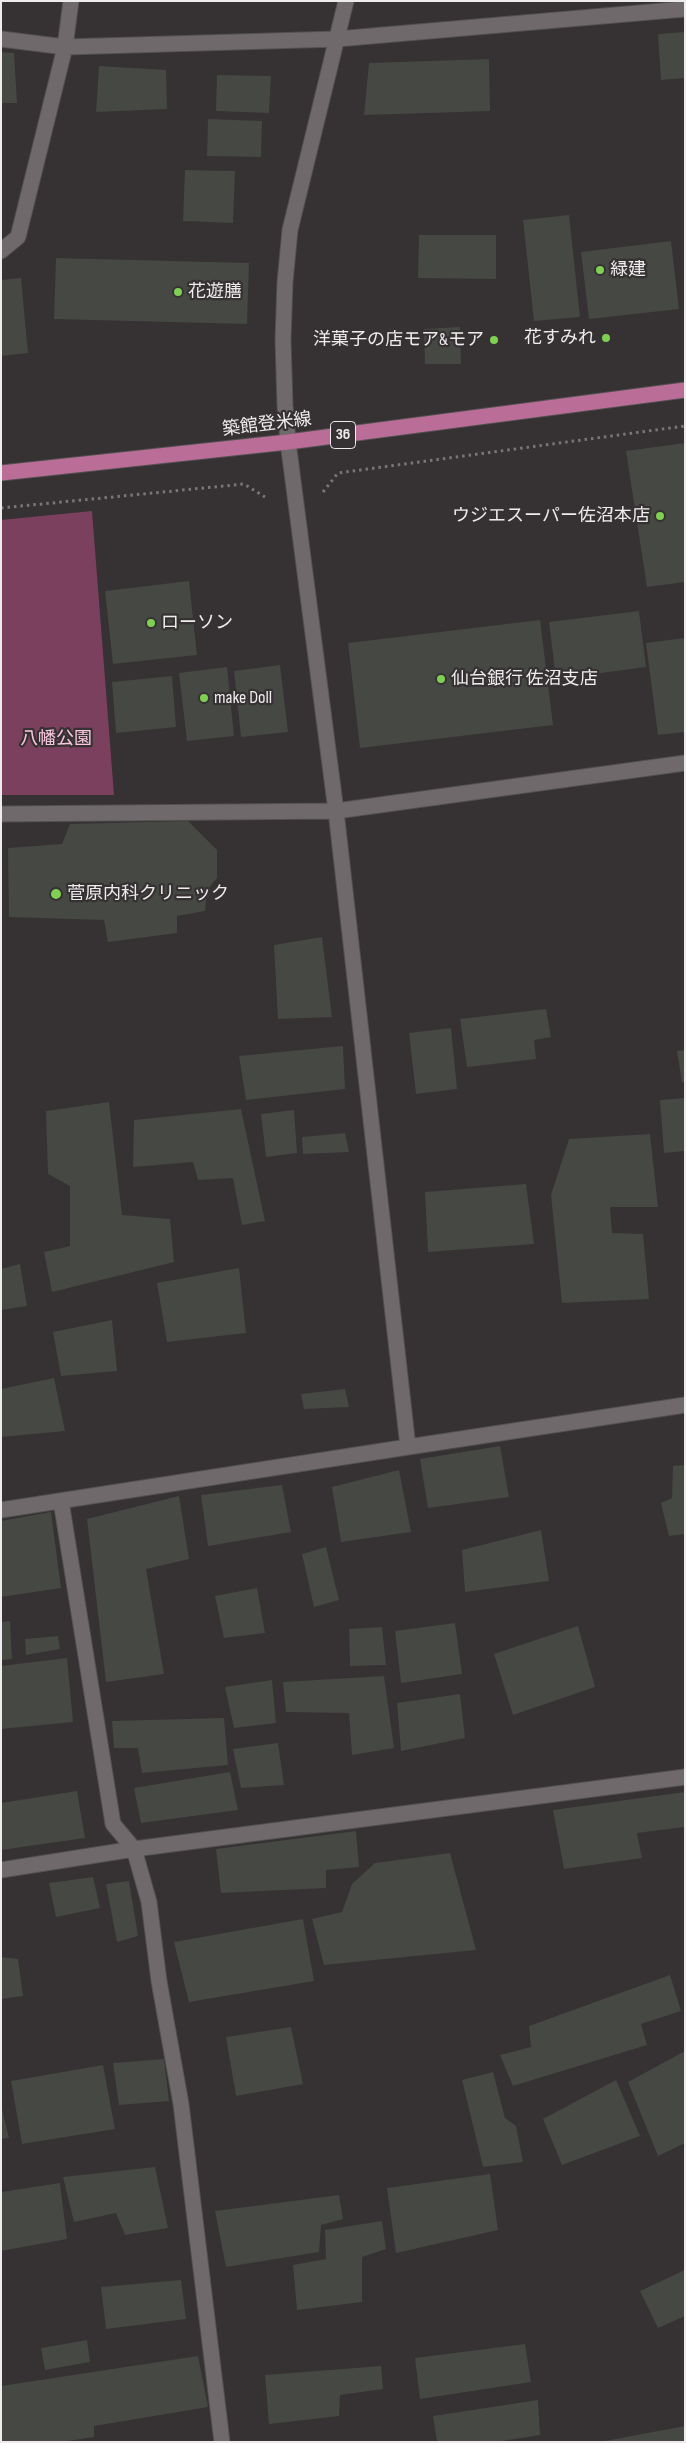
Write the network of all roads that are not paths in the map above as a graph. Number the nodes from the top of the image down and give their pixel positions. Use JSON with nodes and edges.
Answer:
{"nodes":[{"id":1,"x":72,"y":1,"type":"edge"},
{"id":2,"x":346,"y":1,"type":"edge"},
{"id":3,"x":685,"y":8,"type":"edge"},
{"id":4,"x":1,"y":39,"type":"edge"},
{"id":5,"x":337,"y":39,"type":"junction"},
{"id":6,"x":65,"y":47,"type":"junction"},
{"id":7,"x":1,"y":252,"type":"edge"},
{"id":8,"x":685,"y":390,"type":"edge"},
{"id":9,"x":288,"y":442,"type":"junction"},
{"id":10,"x":1,"y":473,"type":"edge"},
{"id":11,"x":685,"y":763,"type":"edge"},
{"id":12,"x":336,"y":811,"type":"junction"},
{"id":13,"x":1,"y":814,"type":"edge"},
{"id":14,"x":685,"y":1405,"type":"edge"},
{"id":15,"x":408,"y":1447,"type":"junction"},
{"id":16,"x":60,"y":1501,"type":"junction"},
{"id":17,"x":1,"y":1510,"type":"edge"},
{"id":18,"x":685,"y":1777,"type":"edge"},
{"id":19,"x":134,"y":1848,"type":"junction"},
{"id":20,"x":1,"y":1870,"type":"edge"},
{"id":21,"x":222,"y":2442,"type":"edge"}],
"edges":[{"from":1,"to":6,"type":"street"},
{"from":2,"to":5,"type":"street"},
{"from":3,"to":5,"type":"street"},
{"from":4,"to":6,"type":"street"},
{"from":5,"to":6,"type":"street"},
{"from":5,"to":9,"type":"street"},
{"from":6,"to":7,"type":"street"},
{"from":8,"to":9,"type":"main road","name":"築館登米線","number":"36"},
{"from":9,"to":10,"type":"main road","name":"築館登米線","number":"36"},
{"from":9,"to":12,"type":"street"},
{"from":11,"to":12,"type":"street"},
{"from":12,"to":13,"type":"street"},
{"from":12,"to":15,"type":"street"},
{"from":14,"to":15,"type":"street"},
{"from":15,"to":16,"type":"street"},
{"from":16,"to":17,"type":"street"},
{"from":16,"to":19,"type":"street"},
{"from":18,"to":19,"type":"street"},
{"from":19,"to":20,"type":"street"},
{"from":19,"to":21,"type":"street"}]}
